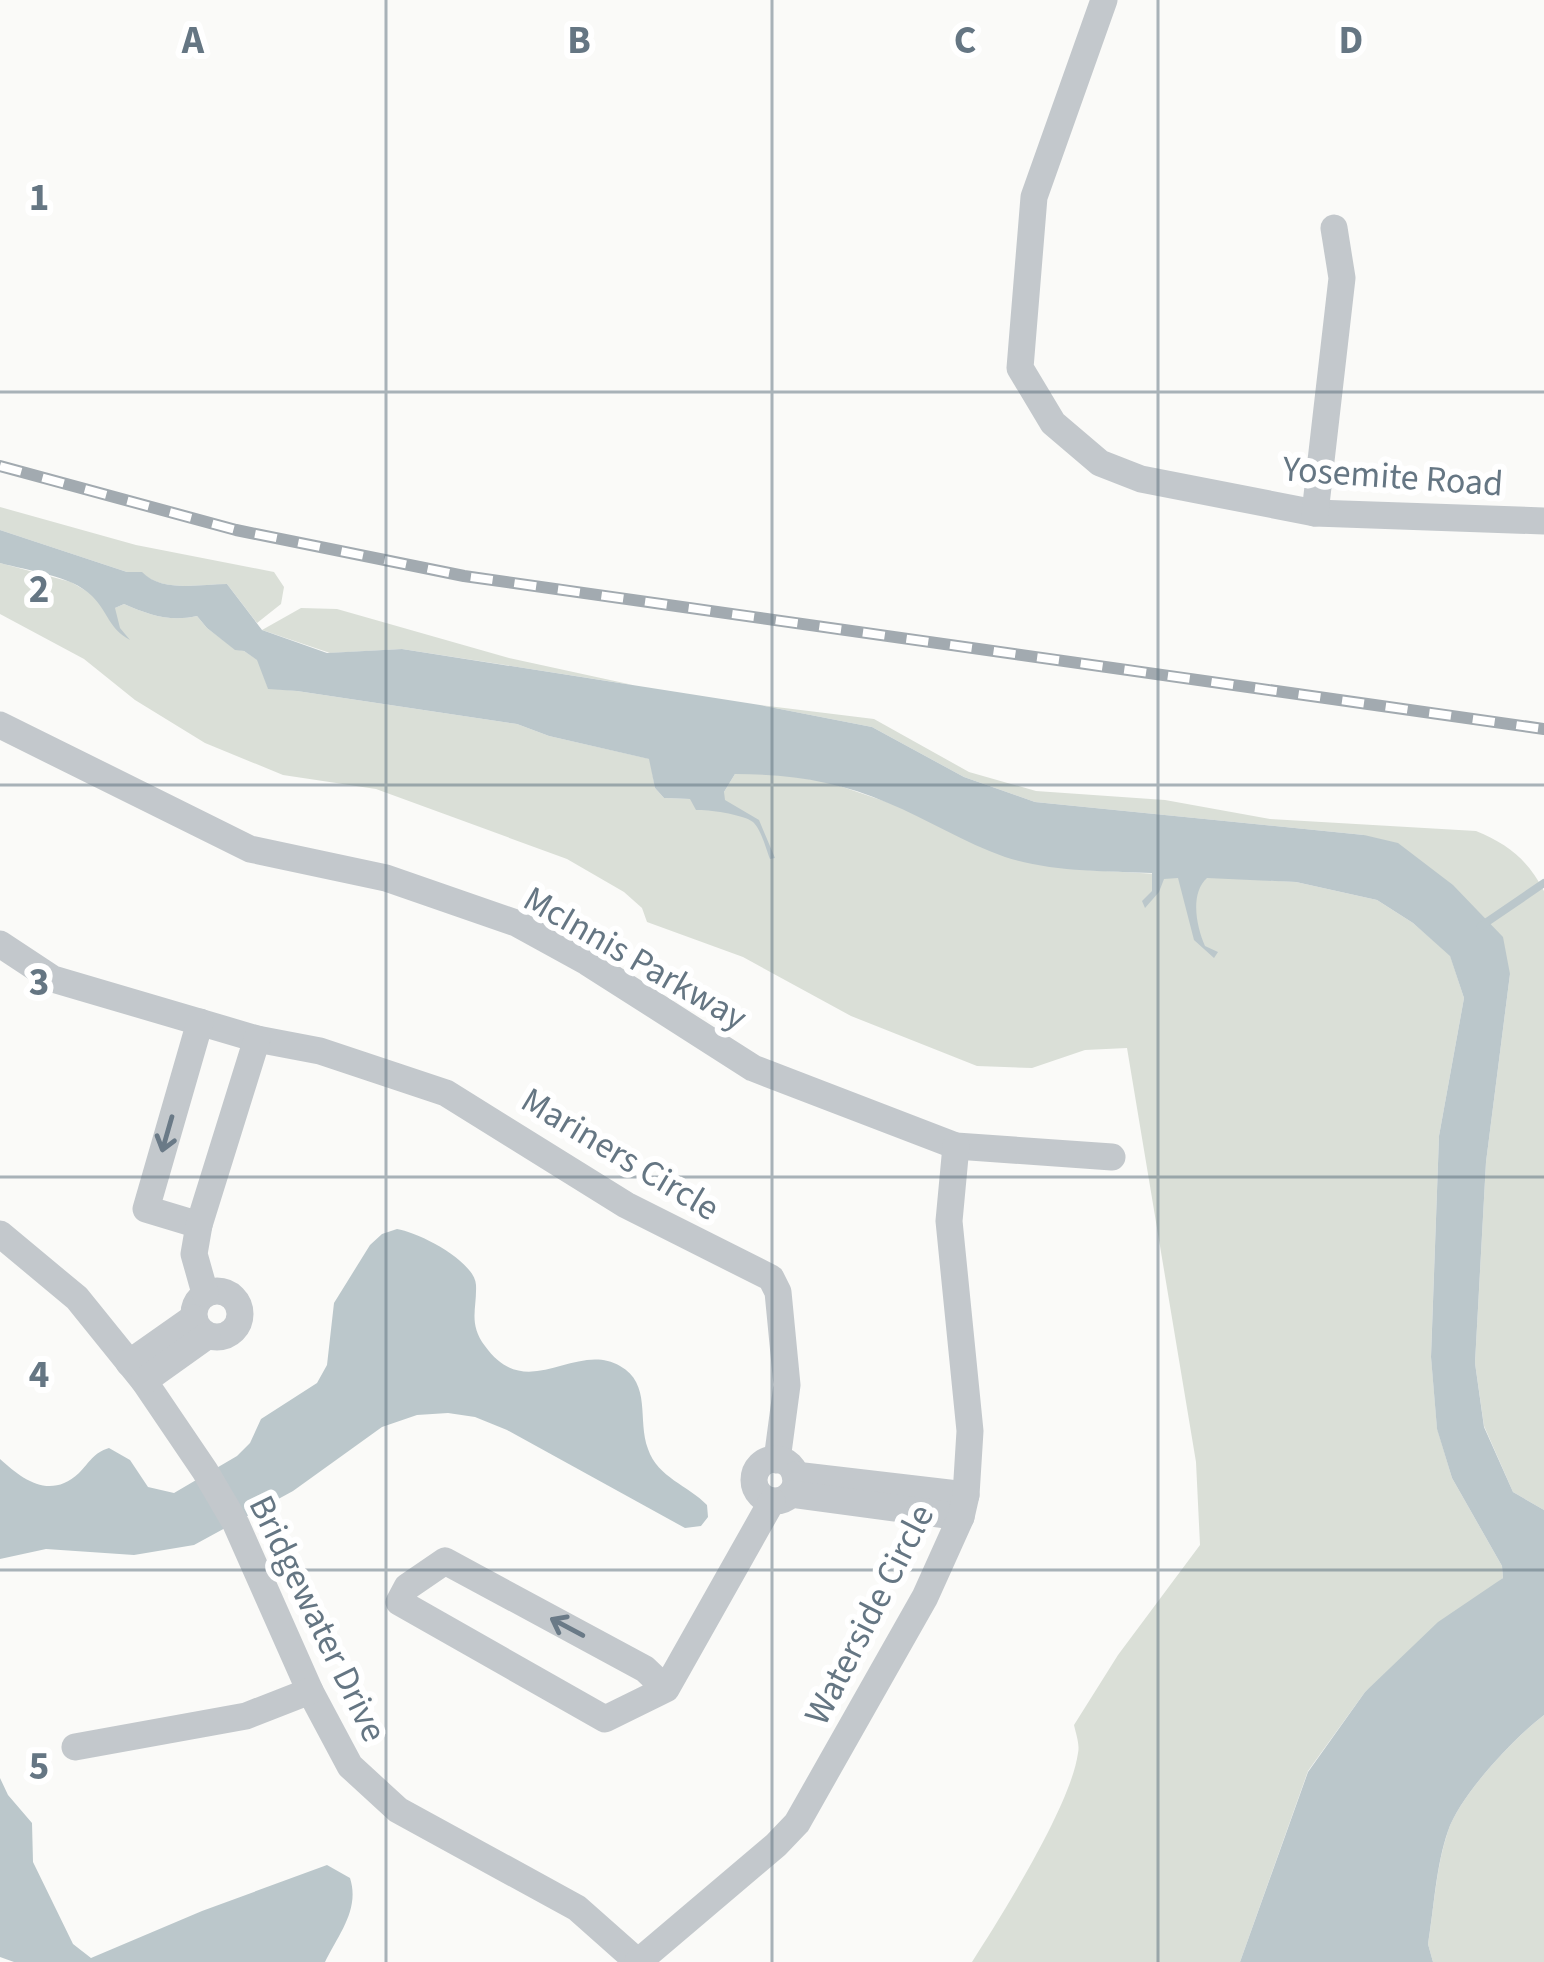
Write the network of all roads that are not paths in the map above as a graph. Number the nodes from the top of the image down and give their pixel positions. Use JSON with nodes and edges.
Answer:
{"nodes":[{"id":1,"x":1105,"y":0,"type":"edge"},
{"id":2,"x":1334,"y":229,"type":"dead end"},
{"id":3,"x":1315,"y":513,"type":"junction"},
{"id":4,"x":1543,"y":517,"type":"edge"},
{"id":5,"x":0,"y":725,"type":"edge"},
{"id":6,"x":0,"y":944,"type":"edge"},
{"id":7,"x":200,"y":1022,"type":"junction"},
{"id":8,"x":257,"y":1039,"type":"junction"},
{"id":9,"x":956,"y":1146,"type":"junction"},
{"id":10,"x":1112,"y":1157,"type":"dead end"},
{"id":11,"x":199,"y":1225,"type":"junction"},
{"id":12,"x":0,"y":1234,"type":"edge"},
{"id":13,"x":137,"y":1372,"type":"junction"},
{"id":14,"x":784,"y":1482,"type":"junction"},
{"id":15,"x":964,"y":1506,"type":"junction"},
{"id":16,"x":666,"y":1689,"type":"junction"},
{"id":17,"x":310,"y":1690,"type":"junction"},
{"id":18,"x":74,"y":1747,"type":"dead end"},
{"id":19,"x":638,"y":1962,"type":"edge"}],
"edges":[{"from":1,"to":3,"type":"street","name":"Yosemite Road"},
{"from":2,"to":3,"type":"street"},
{"from":3,"to":4,"type":"street","name":"Yosemite Road"},
{"from":5,"to":9,"type":"street","name":"McInnis Parkway"},
{"from":6,"to":7,"type":"street","name":"Mariners Circle"},
{"from":7,"to":8,"type":"street","name":"Mariners Circle"},
{"from":7,"to":11,"type":"street","one_way":true},
{"from":8,"to":11,"type":"street"},
{"from":8,"to":14,"type":"street","name":"Mariners Circle"},
{"from":9,"to":10,"type":"street","name":"McInnis Parkway"},
{"from":9,"to":15,"type":"street","name":"Waterside Circle"},
{"from":11,"to":13,"type":"street"},
{"from":12,"to":13,"type":"street","name":"Bridgewater Drive"},
{"from":13,"to":17,"type":"street","name":"Bridgewater Drive"},
{"from":14,"to":15,"type":"street"},
{"from":14,"to":16,"type":"street","name":"Mariners Circle"},
{"from":15,"to":19,"type":"street","name":"Waterside Circle"},
{"from":16,"to":16,"type":"street","one_way":true},
{"from":17,"to":18,"type":"street"},
{"from":17,"to":19,"type":"street","name":"Bridgewater Drive"}]}
